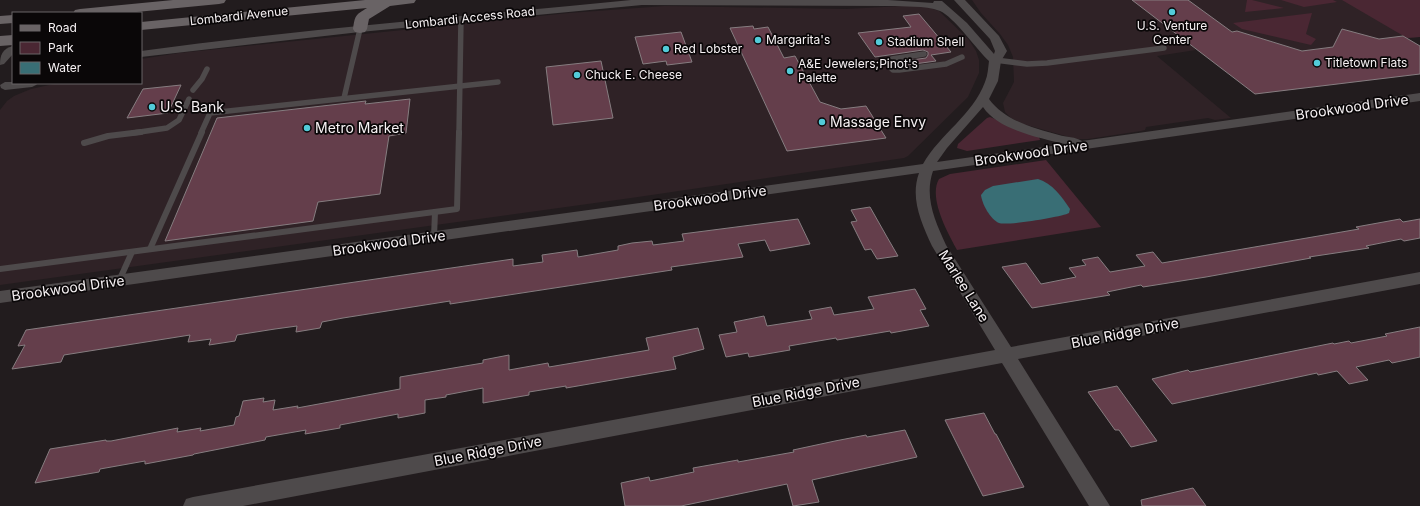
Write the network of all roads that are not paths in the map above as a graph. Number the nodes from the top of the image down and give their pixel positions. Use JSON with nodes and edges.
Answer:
{"nodes":[{"id":1,"x":219,"y":0,"type":"edge"},
{"id":2,"x":409,"y":0,"type":"edge"},
{"id":3,"x":934,"y":0,"type":"edge"},
{"id":4,"x":959,"y":0,"type":"edge"},
{"id":5,"x":900,"y":1,"type":"edge"},
{"id":6,"x":393,"y":2,"type":"junction"},
{"id":7,"x":335,"y":7,"type":"junction"},
{"id":8,"x":945,"y":9,"type":"junction"},
{"id":9,"x":91,"y":12,"type":"edge"},
{"id":10,"x":12,"y":19,"type":"edge"},
{"id":11,"x":461,"y":19,"type":"junction"},
{"id":12,"x":0,"y":20,"type":"edge"},
{"id":13,"x":361,"y":23,"type":"junction"},
{"id":14,"x":142,"y":26,"type":"edge"},
{"id":15,"x":12,"y":40,"type":"edge"},
{"id":16,"x":0,"y":41,"type":"edge"},
{"id":17,"x":1164,"y":48,"type":"dead end"},
{"id":18,"x":12,"y":50,"type":"edge"},
{"id":19,"x":142,"y":54,"type":"edge"},
{"id":20,"x":924,"y":54,"type":"dead end"},
{"id":21,"x":962,"y":57,"type":"dead end"},
{"id":22,"x":995,"y":60,"type":"junction"},
{"id":23,"x":0,"y":62,"type":"edge"},
{"id":24,"x":207,"y":69,"type":"dead end"},
{"id":25,"x":12,"y":76,"type":"edge"},
{"id":26,"x":498,"y":82,"type":"dead end"},
{"id":27,"x":27,"y":84,"type":"edge"},
{"id":28,"x":460,"y":86,"type":"junction"},
{"id":29,"x":2,"y":89,"type":"edge"},
{"id":30,"x":193,"y":90,"type":"dead end"},
{"id":31,"x":1420,"y":97,"type":"edge"},
{"id":32,"x":344,"y":98,"type":"junction"},
{"id":33,"x":189,"y":99,"type":"dead end"},
{"id":34,"x":983,"y":99,"type":"junction"},
{"id":35,"x":84,"y":143,"type":"dead end"},
{"id":36,"x":1086,"y":145,"type":"junction"},
{"id":37,"x":929,"y":166,"type":"junction"},
{"id":38,"x":435,"y":212,"type":"junction"},
{"id":39,"x":434,"y":237,"type":"junction"},
{"id":40,"x":150,"y":249,"type":"junction"},
{"id":41,"x":132,"y":252,"type":"junction"},
{"id":42,"x":0,"y":269,"type":"edge"},
{"id":43,"x":1420,"y":278,"type":"edge"},
{"id":44,"x":119,"y":280,"type":"junction"},
{"id":45,"x":0,"y":297,"type":"edge"},
{"id":46,"x":1007,"y":354,"type":"junction"},
{"id":47,"x":193,"y":506,"type":"edge"},
{"id":48,"x":1100,"y":506,"type":"edge"}],
"edges":[{"from":1,"to":9,"type":"main road","name":"Lombardi Avenue"},
{"from":2,"to":6,"type":"main road","name":"Lombardi Avenue"},
{"from":3,"to":8,"type":"street"},
{"from":4,"to":22,"type":"street","name":"Marlee Lane"},
{"from":5,"to":8,"type":"street","name":"Lombardi Access Road"},
{"from":5,"to":11,"type":"street","name":"Lombardi Access Road"},
{"from":6,"to":7,"type":"main road","name":"Lombardi Avenue"},
{"from":6,"to":13,"type":"main road"},
{"from":7,"to":13,"type":"main road"},
{"from":7,"to":14,"type":"main road","name":"Lombardi Avenue"},
{"from":8,"to":22,"type":"street"},
{"from":10,"to":12,"type":"main road"},
{"from":11,"to":13,"type":"street","name":"Lombardi Access Road"},
{"from":11,"to":28,"type":"lane"},
{"from":13,"to":19,"type":"street","name":"Lombardi Access Road"},
{"from":13,"to":32,"type":"lane"},
{"from":15,"to":16,"type":"main road"},
{"from":17,"to":22,"type":"lane"},
{"from":18,"to":23,"type":"street"},
{"from":20,"to":21,"type":"lane"},
{"from":22,"to":34,"type":"street","name":"Marlee Lane"},
{"from":24,"to":30,"type":"lane"},
{"from":25,"to":29,"type":"street"},
{"from":26,"to":28,"type":"lane"},
{"from":27,"to":29,"type":"street"},
{"from":28,"to":32,"type":"lane"},
{"from":28,"to":38,"type":"lane"},
{"from":31,"to":36,"type":"street","name":"Brookwood Drive"},
{"from":32,"to":40,"type":"lane"},
{"from":33,"to":35,"type":"lane"},
{"from":34,"to":36,"type":"street"},
{"from":34,"to":37,"type":"street","name":"Marlee Lane"},
{"from":36,"to":37,"type":"street","name":"Brookwood Drive"},
{"from":37,"to":39,"type":"street","name":"Brookwood Drive"},
{"from":37,"to":46,"type":"street","name":"Marlee Lane"},
{"from":38,"to":39,"type":"lane"},
{"from":38,"to":40,"type":"lane"},
{"from":39,"to":44,"type":"street","name":"Brookwood Drive"},
{"from":40,"to":41,"type":"lane"},
{"from":41,"to":42,"type":"lane"},
{"from":41,"to":44,"type":"lane"},
{"from":43,"to":46,"type":"street","name":"Blue Ridge Drive"},
{"from":44,"to":45,"type":"street","name":"Brookwood Drive"},
{"from":46,"to":47,"type":"street","name":"Blue Ridge Drive"},
{"from":46,"to":48,"type":"street","name":"Marlee Lane"}]}
